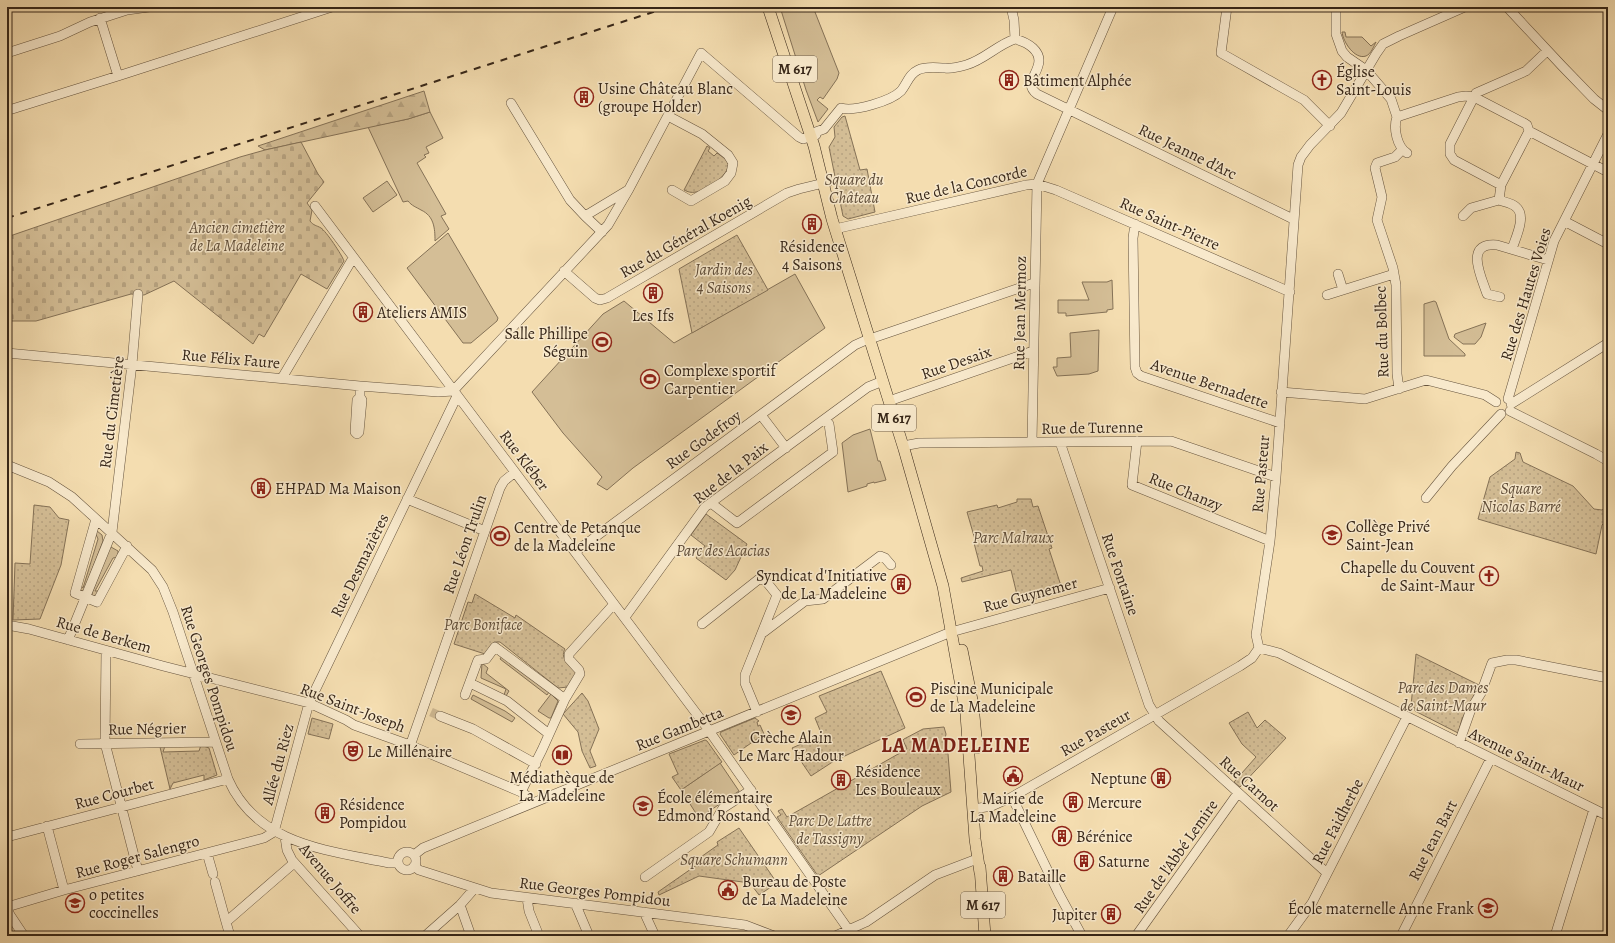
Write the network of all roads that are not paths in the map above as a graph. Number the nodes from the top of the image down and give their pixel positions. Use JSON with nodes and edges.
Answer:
{"nodes":[{"id":1,"x":150,"y":7,"type":"edge"},
{"id":2,"x":332,"y":7,"type":"edge"},
{"id":3,"x":768,"y":7,"type":"edge"},
{"id":4,"x":772,"y":7,"type":"edge"},
{"id":5,"x":1011,"y":7,"type":"edge"},
{"id":6,"x":1113,"y":7,"type":"edge"},
{"id":7,"x":1227,"y":7,"type":"edge"},
{"id":8,"x":1336,"y":7,"type":"edge"},
{"id":9,"x":1465,"y":7,"type":"edge"},
{"id":10,"x":1507,"y":7,"type":"edge"},
{"id":11,"x":101,"y":21,"type":"junction"},
{"id":12,"x":1015,"y":39,"type":"junction"},
{"id":13,"x":1548,"y":51,"type":"junction"},
{"id":14,"x":7,"y":53,"type":"edge"},
{"id":15,"x":1366,"y":70,"type":"junction"},
{"id":16,"x":118,"y":76,"type":"junction"},
{"id":17,"x":1474,"y":97,"type":"junction"},
{"id":18,"x":511,"y":103,"type":"dead end"},
{"id":19,"x":1069,"y":109,"type":"junction"},
{"id":20,"x":9,"y":110,"type":"dead end"},
{"id":21,"x":1608,"y":110,"type":"edge"},
{"id":22,"x":668,"y":116,"type":"junction"},
{"id":23,"x":1397,"y":117,"type":"junction"},
{"id":24,"x":806,"y":122,"type":"junction"},
{"id":25,"x":1330,"y":126,"type":"junction"},
{"id":26,"x":787,"y":128,"type":"junction"},
{"id":27,"x":1529,"y":131,"type":"junction"},
{"id":28,"x":1608,"y":134,"type":"edge"},
{"id":29,"x":813,"y":135,"type":"junction"},
{"id":30,"x":1592,"y":164,"type":"junction"},
{"id":31,"x":1608,"y":172,"type":"edge"},
{"id":32,"x":826,"y":182,"type":"junction"},
{"id":33,"x":1037,"y":184,"type":"junction"},
{"id":34,"x":1501,"y":185,"type":"junction"},
{"id":35,"x":629,"y":189,"type":"junction"},
{"id":36,"x":672,"y":190,"type":"dead end"},
{"id":37,"x":1391,"y":195,"type":"dead end"},
{"id":38,"x":1498,"y":200,"type":"junction"},
{"id":39,"x":691,"y":201,"type":"junction"},
{"id":40,"x":1381,"y":204,"type":"junction"},
{"id":41,"x":315,"y":206,"type":"dead end"},
{"id":42,"x":692,"y":211,"type":"dead end"},
{"id":43,"x":585,"y":216,"type":"junction"},
{"id":44,"x":1463,"y":216,"type":"dead end"},
{"id":45,"x":1293,"y":219,"type":"junction"},
{"id":46,"x":1564,"y":221,"type":"junction"},
{"id":47,"x":1135,"y":224,"type":"junction"},
{"id":48,"x":836,"y":228,"type":"junction"},
{"id":49,"x":602,"y":232,"type":"junction"},
{"id":50,"x":1608,"y":244,"type":"edge"},
{"id":51,"x":1512,"y":250,"type":"junction"},
{"id":52,"x":353,"y":258,"type":"junction"},
{"id":53,"x":1548,"y":260,"type":"junction"},
{"id":54,"x":564,"y":271,"type":"junction"},
{"id":55,"x":1338,"y":274,"type":"dead end"},
{"id":56,"x":1394,"y":274,"type":"junction"},
{"id":57,"x":1034,"y":283,"type":"junction"},
{"id":58,"x":1343,"y":290,"type":"junction"},
{"id":59,"x":1290,"y":292,"type":"junction"},
{"id":60,"x":138,"y":294,"type":"dead end"},
{"id":61,"x":1327,"y":295,"type":"dead end"},
{"id":62,"x":1500,"y":297,"type":"dead end"},
{"id":63,"x":870,"y":339,"type":"junction"},
{"id":64,"x":1608,"y":343,"type":"edge"},
{"id":65,"x":1033,"y":352,"type":"junction"},
{"id":66,"x":7,"y":353,"type":"edge"},
{"id":67,"x":132,"y":364,"type":"junction"},
{"id":68,"x":282,"y":378,"type":"junction"},
{"id":69,"x":883,"y":381,"type":"junction"},
{"id":70,"x":360,"y":386,"type":"junction"},
{"id":71,"x":1399,"y":388,"type":"junction"},
{"id":72,"x":1281,"y":392,"type":"junction"},
{"id":73,"x":455,"y":393,"type":"junction"},
{"id":74,"x":360,"y":397,"type":"dead end"},
{"id":75,"x":889,"y":401,"type":"junction"},
{"id":76,"x":1496,"y":402,"type":"junction"},
{"id":77,"x":1510,"y":405,"type":"junction"},
{"id":78,"x":1501,"y":414,"type":"junction"},
{"id":79,"x":761,"y":415,"type":"junction"},
{"id":80,"x":825,"y":420,"type":"junction"},
{"id":81,"x":1280,"y":423,"type":"junction"},
{"id":82,"x":1137,"y":441,"type":"junction"},
{"id":83,"x":1032,"y":442,"type":"junction"},
{"id":84,"x":1060,"y":442,"type":"junction"},
{"id":85,"x":903,"y":446,"type":"junction"},
{"id":86,"x":786,"y":448,"type":"junction"},
{"id":87,"x":1608,"y":461,"type":"edge"},
{"id":88,"x":8,"y":469,"type":"edge"},
{"id":89,"x":515,"y":472,"type":"junction"},
{"id":90,"x":1276,"y":477,"type":"junction"},
{"id":91,"x":1426,"y":498,"type":"dead end"},
{"id":92,"x":407,"y":499,"type":"junction"},
{"id":93,"x":710,"y":503,"type":"junction"},
{"id":94,"x":96,"y":519,"type":"junction"},
{"id":95,"x":485,"y":531,"type":"junction"},
{"id":96,"x":112,"y":532,"type":"junction"},
{"id":97,"x":1270,"y":541,"type":"junction"},
{"id":98,"x":127,"y":546,"type":"junction"},
{"id":99,"x":575,"y":552,"type":"junction"},
{"id":100,"x":891,"y":565,"type":"dead end"},
{"id":101,"x":1110,"y":588,"type":"junction"},
{"id":102,"x":86,"y":597,"type":"junction"},
{"id":103,"x":614,"y":604,"type":"junction"},
{"id":104,"x":625,"y":617,"type":"junction"},
{"id":105,"x":702,"y":624,"type":"dead end"},
{"id":106,"x":7,"y":625,"type":"edge"},
{"id":107,"x":954,"y":631,"type":"junction"},
{"id":108,"x":764,"y":632,"type":"junction"},
{"id":109,"x":68,"y":640,"type":"junction"},
{"id":110,"x":1259,"y":648,"type":"junction"},
{"id":111,"x":106,"y":651,"type":"junction"},
{"id":112,"x":193,"y":673,"type":"junction"},
{"id":113,"x":1608,"y":678,"type":"edge"},
{"id":114,"x":470,"y":683,"type":"junction"},
{"id":115,"x":465,"y":695,"type":"dead end"},
{"id":116,"x":564,"y":699,"type":"junction"},
{"id":117,"x":309,"y":703,"type":"junction"},
{"id":118,"x":757,"y":712,"type":"junction"},
{"id":119,"x":1154,"y":715,"type":"junction"},
{"id":120,"x":440,"y":716,"type":"tunnel mouth"},
{"id":121,"x":1407,"y":717,"type":"junction"},
{"id":122,"x":710,"y":731,"type":"junction"},
{"id":123,"x":549,"y":734,"type":"junction"},
{"id":124,"x":215,"y":742,"type":"junction"},
{"id":125,"x":1459,"y":743,"type":"junction"},
{"id":126,"x":80,"y":744,"type":"dead end"},
{"id":127,"x":105,"y":744,"type":"junction"},
{"id":128,"x":410,"y":746,"type":"junction"},
{"id":129,"x":1491,"y":758,"type":"junction"},
{"id":130,"x":536,"y":764,"type":"junction"},
{"id":131,"x":228,"y":779,"type":"junction"},
{"id":132,"x":751,"y":790,"type":"junction"},
{"id":133,"x":521,"y":792,"type":"junction"},
{"id":134,"x":1238,"y":793,"type":"junction"},
{"id":135,"x":1012,"y":797,"type":"junction"},
{"id":136,"x":530,"y":804,"type":"junction"},
{"id":137,"x":121,"y":807,"type":"junction"},
{"id":138,"x":976,"y":809,"type":"junction"},
{"id":139,"x":1594,"y":809,"type":"junction"},
{"id":140,"x":1608,"y":816,"type":"edge"},
{"id":141,"x":47,"y":826,"type":"junction"},
{"id":142,"x":274,"y":832,"type":"junction"},
{"id":143,"x":7,"y":837,"type":"edge"},
{"id":144,"x":285,"y":837,"type":"junction"},
{"id":145,"x":207,"y":853,"type":"junction"},
{"id":146,"x":414,"y":855,"type":"junction"},
{"id":147,"x":977,"y":859,"type":"junction"},
{"id":148,"x":294,"y":863,"type":"junction"},
{"id":149,"x":398,"y":863,"type":"junction"},
{"id":150,"x":414,"y":866,"type":"junction"},
{"id":151,"x":138,"y":871,"type":"junction"},
{"id":152,"x":980,"y":873,"type":"junction"},
{"id":153,"x":1327,"y":873,"type":"junction"},
{"id":154,"x":644,"y":877,"type":"dead end"},
{"id":155,"x":474,"y":889,"type":"junction"},
{"id":156,"x":64,"y":890,"type":"junction"},
{"id":157,"x":527,"y":898,"type":"junction"},
{"id":158,"x":575,"y":904,"type":"junction"},
{"id":159,"x":460,"y":905,"type":"junction"},
{"id":160,"x":7,"y":908,"type":"edge"},
{"id":161,"x":644,"y":912,"type":"junction"},
{"id":162,"x":226,"y":922,"type":"junction"},
{"id":163,"x":848,"y":929,"type":"junction"},
{"id":164,"x":1291,"y":935,"type":"edge"},
{"id":165,"x":24,"y":936,"type":"edge"},
{"id":166,"x":230,"y":936,"type":"edge"},
{"id":167,"x":360,"y":936,"type":"edge"},
{"id":168,"x":425,"y":936,"type":"edge"},
{"id":169,"x":470,"y":936,"type":"edge"},
{"id":170,"x":539,"y":936,"type":"edge"},
{"id":171,"x":589,"y":936,"type":"edge"},
{"id":172,"x":655,"y":936,"type":"edge"},
{"id":173,"x":774,"y":936,"type":"edge"},
{"id":174,"x":835,"y":936,"type":"edge"},
{"id":175,"x":985,"y":936,"type":"edge"},
{"id":176,"x":1082,"y":936,"type":"edge"},
{"id":177,"x":1136,"y":936,"type":"edge"},
{"id":178,"x":1401,"y":936,"type":"edge"},
{"id":179,"x":1555,"y":936,"type":"edge"}],
"edges":[{"from":1,"to":11,"type":"street"},
{"from":2,"to":16,"type":"street"},
{"from":3,"to":24,"type":"main road","number":"M 617"},
{"from":4,"to":29,"type":"main road","number":"M 617"},
{"from":5,"to":12,"type":"street"},
{"from":6,"to":19,"type":"street","name":"Rue de la Concorde"},
{"from":7,"to":25,"type":"street"},
{"from":8,"to":15,"type":"street"},
{"from":9,"to":15,"type":"street","name":"Rue Pasteur"},
{"from":10,"to":13,"type":"street"},
{"from":11,"to":14,"type":"street"},
{"from":11,"to":16,"type":"street"},
{"from":12,"to":19,"type":"street","name":"Rue Jeanne d'Arc"},
{"from":12,"to":29,"type":"street"},
{"from":13,"to":17,"type":"street"},
{"from":13,"to":21,"type":"street"},
{"from":15,"to":23,"type":"street"},
{"from":15,"to":25,"type":"street","name":"Rue Pasteur"},
{"from":16,"to":20,"type":"street"},
{"from":17,"to":23,"type":"street"},
{"from":17,"to":27,"type":"street"},
{"from":17,"to":34,"type":"street"},
{"from":18,"to":43,"type":"street"},
{"from":19,"to":33,"type":"street","name":"Rue de la Concorde"},
{"from":19,"to":45,"type":"street","name":"Rue Jeanne d'Arc"},
{"from":22,"to":26,"type":"street","name":"Rue Desmazières"},
{"from":22,"to":35,"type":"street","name":"Rue Desmazières"},
{"from":22,"to":39,"type":"street"},
{"from":23,"to":40,"type":"street","name":"Rue du Bolbec"},
{"from":24,"to":26,"type":"street"},
{"from":24,"to":29,"type":"main road","number":"M 617"},
{"from":25,"to":45,"type":"street","name":"Rue Pasteur"},
{"from":26,"to":29,"type":"street"},
{"from":27,"to":30,"type":"street"},
{"from":27,"to":34,"type":"street"},
{"from":28,"to":30,"type":"street","name":"Rue des Hautes Voies"},
{"from":29,"to":32,"type":"main road","number":"M 617"},
{"from":30,"to":31,"type":"street"},
{"from":30,"to":46,"type":"street","name":"Rue des Hautes Voies"},
{"from":32,"to":48,"type":"main road","number":"M 617"},
{"from":32,"to":54,"type":"street","name":"Rue du Général Koenig"},
{"from":33,"to":47,"type":"street","name":"Rue Saint-Pierre"},
{"from":33,"to":48,"type":"street","name":"Rue de la Concorde"},
{"from":33,"to":57,"type":"street","name":"Rue Jean Mermoz"},
{"from":34,"to":38,"type":"street"},
{"from":35,"to":43,"type":"street"},
{"from":35,"to":49,"type":"street","name":"Rue Desmazières"},
{"from":36,"to":39,"type":"street"},
{"from":37,"to":40,"type":"street"},
{"from":38,"to":44,"type":"street"},
{"from":38,"to":51,"type":"street"},
{"from":39,"to":42,"type":"street"},
{"from":40,"to":56,"type":"street","name":"Rue du Bolbec"},
{"from":41,"to":52,"type":"street","name":"Rue Kléber"},
{"from":43,"to":49,"type":"street"},
{"from":45,"to":59,"type":"street","name":"Rue Pasteur"},
{"from":46,"to":50,"type":"street"},
{"from":46,"to":53,"type":"street","name":"Rue des Hautes Voies"},
{"from":47,"to":59,"type":"street","name":"Rue Saint-Pierre"},
{"from":47,"to":81,"type":"street","name":"Avenue Bernadette"},
{"from":48,"to":63,"type":"main road","number":"M 617"},
{"from":49,"to":54,"type":"street","name":"Rue Desmazières"},
{"from":51,"to":53,"type":"street"},
{"from":51,"to":62,"type":"street"},
{"from":52,"to":68,"type":"street"},
{"from":52,"to":73,"type":"street","name":"Rue Kléber"},
{"from":53,"to":77,"type":"street","name":"Rue des Hautes Voies"},
{"from":54,"to":73,"type":"street","name":"Rue Desmazières"},
{"from":55,"to":58,"type":"street"},
{"from":56,"to":58,"type":"street","name":"Rue du Bolbec"},
{"from":56,"to":71,"type":"street","name":"Rue du Bolbec"},
{"from":57,"to":63,"type":"street","name":"Rue Godefroy"},
{"from":57,"to":65,"type":"street","name":"Rue Jean Mermoz"},
{"from":58,"to":61,"type":"street","name":"Rue du Bolbec"},
{"from":59,"to":72,"type":"street","name":"Rue Pasteur"},
{"from":60,"to":67,"type":"street","name":"Rue du Cimetière"},
{"from":63,"to":69,"type":"main road","number":"M 617"},
{"from":63,"to":79,"type":"street","name":"Rue Godefroy"},
{"from":64,"to":77,"type":"street"},
{"from":65,"to":75,"type":"street","name":"Rue Desaix"},
{"from":65,"to":83,"type":"street","name":"Rue Jean Mermoz"},
{"from":66,"to":67,"type":"street","name":"Rue Félix Faure"},
{"from":67,"to":68,"type":"street","name":"Rue Félix Faure"},
{"from":67,"to":96,"type":"street","name":"Rue du Cimetière"},
{"from":68,"to":70,"type":"street","name":"Rue Félix Faure"},
{"from":69,"to":75,"type":"main road","number":"M 617"},
{"from":69,"to":80,"type":"street","name":"Rue de la Paix"},
{"from":70,"to":73,"type":"street","name":"Rue Félix Faure"},
{"from":70,"to":74,"type":"street"},
{"from":71,"to":72,"type":"street"},
{"from":71,"to":76,"type":"street"},
{"from":72,"to":81,"type":"street","name":"Rue Pasteur"},
{"from":73,"to":89,"type":"street","name":"Rue Kléber"},
{"from":73,"to":92,"type":"street","name":"Rue Desmazières"},
{"from":75,"to":85,"type":"main road","number":"M 617"},
{"from":76,"to":77,"type":"street"},
{"from":76,"to":78,"type":"street"},
{"from":77,"to":78,"type":"street"},
{"from":77,"to":87,"type":"street"},
{"from":78,"to":91,"type":"street"},
{"from":79,"to":86,"type":"street"},
{"from":79,"to":99,"type":"street","name":"Rue Godefroy"},
{"from":80,"to":86,"type":"street","name":"Rue de la Paix"},
{"from":80,"to":93,"type":"street"},
{"from":81,"to":90,"type":"street","name":"Rue Pasteur"},
{"from":82,"to":84,"type":"street","name":"Rue de Turenne"},
{"from":82,"to":90,"type":"street","name":"Rue de Turenne"},
{"from":82,"to":97,"type":"street","name":"Rue Chanzy"},
{"from":83,"to":84,"type":"street","name":"Rue de Turenne"},
{"from":83,"to":85,"type":"street","name":"Rue de Turenne"},
{"from":84,"to":101,"type":"street","name":"Rue Fontaine"},
{"from":85,"to":107,"type":"main road","number":"M 617"},
{"from":86,"to":93,"type":"street","name":"Rue de la Paix"},
{"from":88,"to":94,"type":"street","name":"Rue Georges Pompidou"},
{"from":89,"to":95,"type":"street","name":"Rue Léon Trulin"},
{"from":89,"to":99,"type":"street","name":"Rue Kléber"},
{"from":90,"to":97,"type":"street","name":"Rue Pasteur"},
{"from":92,"to":95,"type":"street"},
{"from":92,"to":117,"type":"street","name":"Rue Desmazières"},
{"from":93,"to":104,"type":"street","name":"Rue de la Paix"},
{"from":94,"to":96,"type":"street","name":"Rue Georges Pompidou"},
{"from":94,"to":102,"type":"street"},
{"from":95,"to":128,"type":"street","name":"Rue Léon Trulin"},
{"from":96,"to":98,"type":"street","name":"Rue Georges Pompidou"},
{"from":96,"to":102,"type":"street","name":"Rue du Cimetière"},
{"from":97,"to":110,"type":"street","name":"Rue Pasteur"},
{"from":98,"to":102,"type":"street"},
{"from":98,"to":112,"type":"street","name":"Rue Georges Pompidou"},
{"from":99,"to":103,"type":"street","name":"Rue Kléber"},
{"from":100,"to":108,"type":"street"},
{"from":101,"to":107,"type":"street","name":"Rue Guynemer"},
{"from":101,"to":119,"type":"street","name":"Rue Fontaine"},
{"from":102,"to":109,"type":"street","name":"Rue du Cimetière"},
{"from":103,"to":104,"type":"street","name":"Rue Kléber"},
{"from":103,"to":116,"type":"street"},
{"from":104,"to":122,"type":"street","name":"Rue Kléber"},
{"from":105,"to":108,"type":"street"},
{"from":106,"to":109,"type":"street","name":"Rue de Berkem"},
{"from":107,"to":118,"type":"street","name":"Rue Gambetta"},
{"from":107,"to":138,"type":"main road","number":"M 617"},
{"from":108,"to":118,"type":"street"},
{"from":109,"to":111,"type":"street","name":"Rue de Berkem"},
{"from":110,"to":119,"type":"street","name":"Rue Pasteur"},
{"from":110,"to":121,"type":"street","name":"Avenue Saint-Maur"},
{"from":111,"to":112,"type":"street","name":"Rue de Berkem"},
{"from":111,"to":127,"type":"street"},
{"from":112,"to":117,"type":"street","name":"Rue Saint-Joseph"},
{"from":112,"to":124,"type":"street","name":"Rue Georges Pompidou"},
{"from":113,"to":125,"type":"street"},
{"from":114,"to":115,"type":"street"},
{"from":114,"to":116,"type":"street"},
{"from":114,"to":123,"type":"street"},
{"from":116,"to":123,"type":"street"},
{"from":117,"to":128,"type":"street","name":"Rue Saint-Joseph"},
{"from":117,"to":142,"type":"street","name":"Allée du Riez"},
{"from":118,"to":122,"type":"street","name":"Rue Gambetta"},
{"from":119,"to":134,"type":"street","name":"Rue Carnot"},
{"from":119,"to":135,"type":"street","name":"Rue Pasteur"},
{"from":120,"to":130,"type":"street"},
{"from":121,"to":125,"type":"street","name":"Avenue Saint-Maur"},
{"from":121,"to":153,"type":"street","name":"Rue Faidherbe"},
{"from":122,"to":132,"type":"street","name":"Rue Kléber"},
{"from":122,"to":136,"type":"street","name":"Rue Gambetta"},
{"from":123,"to":130,"type":"street"},
{"from":124,"to":127,"type":"street","name":"Rue Négrier"},
{"from":124,"to":131,"type":"street","name":"Rue Georges Pompidou"},
{"from":125,"to":129,"type":"street","name":"Avenue Saint-Maur"},
{"from":126,"to":127,"type":"street","name":"Rue Négrier"},
{"from":127,"to":137,"type":"street"},
{"from":128,"to":133,"type":"street","name":"Rue Saint-Joseph"},
{"from":129,"to":139,"type":"street","name":"Avenue Saint-Maur"},
{"from":129,"to":178,"type":"street","name":"Rue Jean Bart"},
{"from":130,"to":133,"type":"street"},
{"from":131,"to":137,"type":"street","name":"Rue Courbet"},
{"from":131,"to":142,"type":"street","name":"Rue Georges Pompidou"},
{"from":132,"to":154,"type":"street"},
{"from":132,"to":163,"type":"street","name":"Rue Kléber"},
{"from":133,"to":136,"type":"street"},
{"from":134,"to":153,"type":"street","name":"Rue Carnot"},
{"from":134,"to":177,"type":"street","name":"Rue de l'Abbé Lemire"},
{"from":135,"to":138,"type":"street","name":"Rue Pasteur"},
{"from":135,"to":176,"type":"street"},
{"from":136,"to":146,"type":"street","name":"Rue Gambetta"},
{"from":137,"to":141,"type":"street","name":"Rue Courbet"},
{"from":137,"to":151,"type":"street"},
{"from":138,"to":147,"type":"main road","number":"M 617"},
{"from":138,"to":152,"type":"main road","number":"M 617"},
{"from":139,"to":140,"type":"street","name":"Avenue Saint-Maur"},
{"from":139,"to":179,"type":"street"},
{"from":141,"to":143,"type":"street","name":"Rue Courbet"},
{"from":141,"to":156,"type":"street"},
{"from":142,"to":144,"type":"street","name":"Rue Georges Pompidou"},
{"from":142,"to":145,"type":"street","name":"Rue Roger Salengro"},
{"from":144,"to":148,"type":"street","name":"Avenue Joffre"},
{"from":144,"to":149,"type":"street","name":"Rue Georges Pompidou"},
{"from":145,"to":151,"type":"street","name":"Rue Roger Salengro"},
{"from":145,"to":162,"type":"street"},
{"from":146,"to":149,"type":"street"},
{"from":146,"to":150,"type":"street"},
{"from":147,"to":152,"type":"main road","number":"M 617"},
{"from":147,"to":163,"type":"street"},
{"from":148,"to":162,"type":"street"},
{"from":148,"to":167,"type":"street","name":"Avenue Joffre"},
{"from":149,"to":150,"type":"street"},
{"from":150,"to":155,"type":"street","name":"Rue Georges Pompidou"},
{"from":151,"to":156,"type":"street","name":"Rue Roger Salengro"},
{"from":152,"to":175,"type":"main road","number":"M 617"},
{"from":153,"to":164,"type":"street","name":"Rue Faidherbe"},
{"from":155,"to":157,"type":"street","name":"Rue Georges Pompidou"},
{"from":155,"to":159,"type":"street"},
{"from":156,"to":160,"type":"street","name":"Rue Roger Salengro"},
{"from":157,"to":158,"type":"street","name":"Rue Georges Pompidou"},
{"from":157,"to":170,"type":"street"},
{"from":158,"to":161,"type":"street","name":"Rue Georges Pompidou"},
{"from":158,"to":171,"type":"street"},
{"from":159,"to":168,"type":"street"},
{"from":159,"to":169,"type":"street"},
{"from":160,"to":165,"type":"street"},
{"from":161,"to":172,"type":"street"},
{"from":161,"to":173,"type":"street","name":"Rue Georges Pompidou"},
{"from":162,"to":166,"type":"street"},
{"from":163,"to":174,"type":"street"}]}
